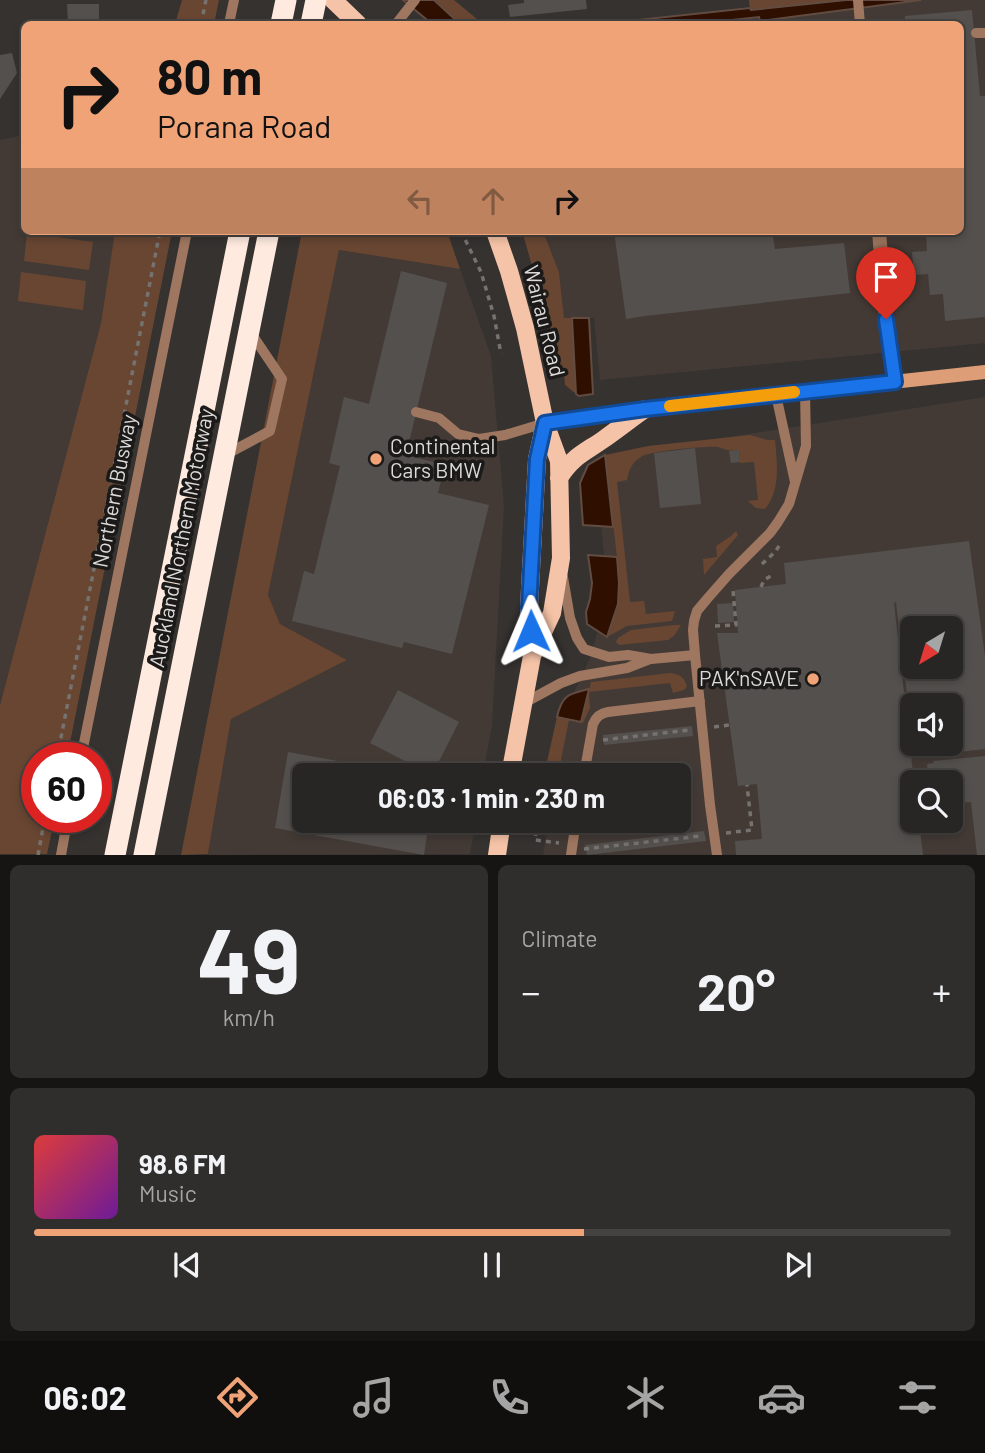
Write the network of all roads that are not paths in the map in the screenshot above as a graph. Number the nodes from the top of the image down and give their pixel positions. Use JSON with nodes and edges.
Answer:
{"nodes":[{"id":1,"x":234,"y":0,"type":"edge"},
{"id":2,"x":286,"y":0,"type":"edge"},
{"id":3,"x":316,"y":0,"type":"edge"},
{"id":4,"x":333,"y":0,"type":"edge"},
{"id":5,"x":415,"y":0,"type":"edge"},
{"id":6,"x":858,"y":0,"type":"edge"},
{"id":7,"x":230,"y":21,"type":"edge"},
{"id":8,"x":282,"y":21,"type":"edge"},
{"id":9,"x":312,"y":21,"type":"edge"},
{"id":10,"x":355,"y":21,"type":"edge"},
{"id":11,"x":398,"y":21,"type":"edge"},
{"id":12,"x":860,"y":21,"type":"edge"},
{"id":13,"x":186,"y":235,"type":"edge"},
{"id":14,"x":239,"y":235,"type":"edge"},
{"id":15,"x":268,"y":235,"type":"edge"},
{"id":16,"x":496,"y":235,"type":"edge"},
{"id":17,"x":879,"y":235,"type":"edge"},
{"id":18,"x":249,"y":330,"type":"junction"},
{"id":19,"x":985,"y":372,"type":"edge"},
{"id":20,"x":895,"y":382,"type":"junction"},
{"id":21,"x":805,"y":391,"type":"junction"},
{"id":22,"x":776,"y":395,"type":"junction"},
{"id":23,"x":645,"y":409,"type":"junction"},
{"id":24,"x":416,"y":412,"type":"dead end"},
{"id":25,"x":545,"y":423,"type":"junction"},
{"id":26,"x":223,"y":456,"type":"junction"},
{"id":27,"x":559,"y":478,"type":"junction"},
{"id":28,"x":795,"y":483,"type":"junction"},
{"id":29,"x":561,"y":558,"type":"junction"},
{"id":30,"x":695,"y":655,"type":"junction"},
{"id":31,"x":532,"y":656,"type":"junction"},
{"id":32,"x":651,"y":659,"type":"junction"},
{"id":33,"x":700,"y":701,"type":"junction"},
{"id":34,"x":522,"y":705,"type":"junction"},
{"id":35,"x":83,"y":742,"type":"edge"},
{"id":36,"x":512,"y":763,"type":"edge"},
{"id":37,"x":586,"y":763,"type":"edge"},
{"id":38,"x":65,"y":833,"type":"edge"},
{"id":39,"x":500,"y":833,"type":"edge"},
{"id":40,"x":61,"y":855,"type":"edge"},
{"id":41,"x":115,"y":855,"type":"edge"},
{"id":42,"x":144,"y":855,"type":"edge"},
{"id":43,"x":497,"y":855,"type":"edge"},
{"id":44,"x":717,"y":855,"type":"edge"}],
"edges":[{"from":1,"to":7,"type":"lane"},
{"from":2,"to":8,"type":"highway","bridge":true},
{"from":3,"to":9,"type":"highway"},
{"from":4,"to":10,"type":"main road"},
{"from":5,"to":11,"type":"lane"},
{"from":6,"to":12,"type":"lane"},
{"from":13,"to":35,"type":"lane","name":"Northern Busway"},
{"from":14,"to":41,"type":"highway","name":"Auckland Northern Motorway"},
{"from":15,"to":18,"type":"highway","name":"Auckland Northern Motorway"},
{"from":16,"to":25,"type":"main road","name":"Wairau Road"},
{"from":17,"to":20,"type":"street"},
{"from":18,"to":26,"type":"highway","name":"Auckland Northern Motorway"},
{"from":18,"to":26,"type":"lane"},
{"from":19,"to":20,"type":"street"},
{"from":20,"to":21,"type":"street"},
{"from":21,"to":22,"type":"street"},
{"from":21,"to":28,"type":"lane"},
{"from":22,"to":23,"type":"street"},
{"from":22,"to":28,"type":"lane"},
{"from":23,"to":25,"type":"street"},
{"from":23,"to":27,"type":"main road"},
{"from":24,"to":25,"type":"lane"},
{"from":25,"to":27,"type":"main road","name":"Wairau Road"},
{"from":25,"to":31,"type":"main road","name":"Wairau Road"},
{"from":26,"to":42,"type":"highway","name":"Auckland Northern Motorway"},
{"from":27,"to":29,"type":"main road","name":"Wairau Road"},
{"from":28,"to":30,"type":"lane"},
{"from":29,"to":31,"type":"main road","name":"Wairau Road"},
{"from":29,"to":32,"type":"lane"},
{"from":30,"to":32,"type":"lane"},
{"from":30,"to":33,"type":"lane"},
{"from":31,"to":34,"type":"main road","name":"Wairau Road"},
{"from":32,"to":34,"type":"lane"},
{"from":33,"to":37,"type":"lane"},
{"from":33,"to":44,"type":"lane"},
{"from":34,"to":36,"type":"main road","name":"Wairau Road"},
{"from":38,"to":40,"type":"lane"},
{"from":39,"to":43,"type":"main road"}]}
